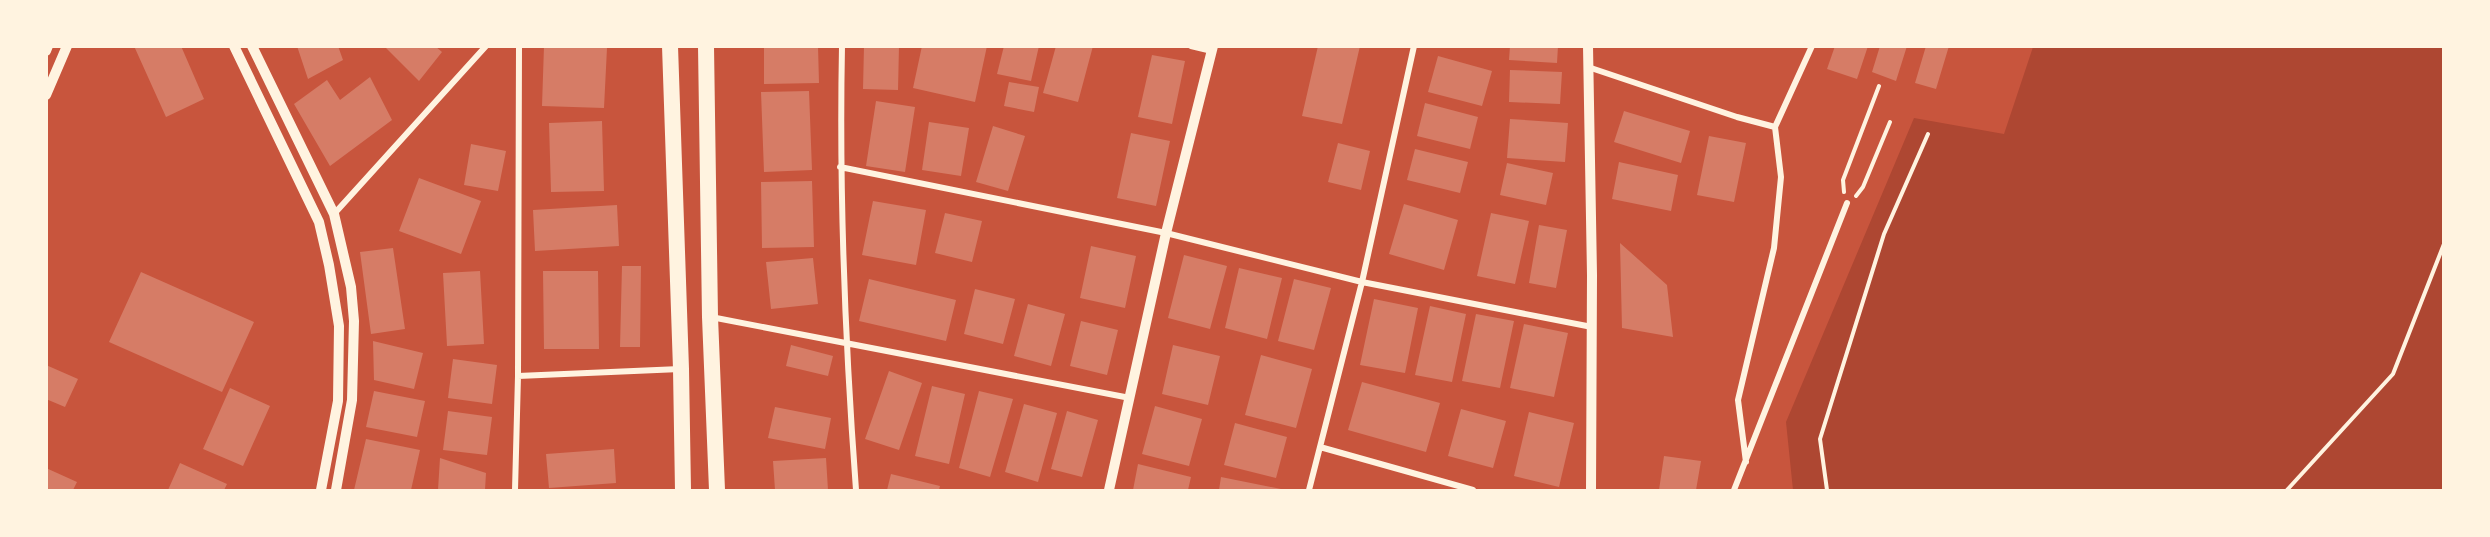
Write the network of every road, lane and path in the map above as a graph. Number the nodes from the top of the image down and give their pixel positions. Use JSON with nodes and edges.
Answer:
{"nodes":[{"id":1,"x":67,"y":46,"type":"edge"},
{"id":2,"x":234,"y":46,"type":"edge"},
{"id":3,"x":252,"y":46,"type":"edge"},
{"id":4,"x":486,"y":46,"type":"edge"},
{"id":5,"x":519,"y":46,"type":"edge"},
{"id":6,"x":670,"y":46,"type":"edge"},
{"id":7,"x":706,"y":46,"type":"edge"},
{"id":8,"x":842,"y":46,"type":"edge"},
{"id":9,"x":1191,"y":46,"type":"edge"},
{"id":10,"x":1414,"y":46,"type":"edge"},
{"id":11,"x":1588,"y":46,"type":"edge"},
{"id":12,"x":1812,"y":46,"type":"edge"},
{"id":13,"x":1213,"y":49,"type":"edge"},
{"id":14,"x":1588,"y":67,"type":"junction"},
{"id":15,"x":1879,"y":86,"type":"dead end"},
{"id":16,"x":46,"y":95,"type":"edge"},
{"id":17,"x":1890,"y":122,"type":"dead end"},
{"id":18,"x":1776,"y":127,"type":"junction"},
{"id":19,"x":1928,"y":134,"type":"dead end"},
{"id":20,"x":840,"y":167,"type":"junction"},
{"id":21,"x":1847,"y":203,"type":"junction"},
{"id":22,"x":334,"y":214,"type":"junction"},
{"id":23,"x":319,"y":222,"type":"junction"},
{"id":24,"x":1166,"y":233,"type":"junction"},
{"id":25,"x":2444,"y":244,"type":"edge"},
{"id":26,"x":1362,"y":282,"type":"junction"},
{"id":27,"x":710,"y":317,"type":"junction"},
{"id":28,"x":1592,"y":327,"type":"junction"},
{"id":29,"x":845,"y":343,"type":"junction"},
{"id":30,"x":681,"y":369,"type":"junction"},
{"id":31,"x":518,"y":376,"type":"junction"},
{"id":32,"x":1130,"y":398,"type":"junction"},
{"id":33,"x":1320,"y":447,"type":"junction"},
{"id":34,"x":1746,"y":462,"type":"junction"},
{"id":35,"x":321,"y":490,"type":"edge"},
{"id":36,"x":336,"y":490,"type":"edge"},
{"id":37,"x":515,"y":490,"type":"edge"},
{"id":38,"x":683,"y":490,"type":"edge"},
{"id":39,"x":717,"y":490,"type":"edge"},
{"id":40,"x":856,"y":490,"type":"edge"},
{"id":41,"x":1109,"y":490,"type":"edge"},
{"id":42,"x":1309,"y":490,"type":"edge"},
{"id":43,"x":1473,"y":490,"type":"edge"},
{"id":44,"x":1591,"y":490,"type":"edge"},
{"id":45,"x":1734,"y":490,"type":"edge"},
{"id":46,"x":1827,"y":490,"type":"edge"},
{"id":47,"x":2288,"y":490,"type":"edge"}],
"edges":[{"from":1,"to":16,"type":"street"},
{"from":2,"to":23,"type":"street"},
{"from":3,"to":22,"type":"street"},
{"from":4,"to":22,"type":"street"},
{"from":5,"to":31,"type":"street"},
{"from":6,"to":30,"type":"highway"},
{"from":7,"to":27,"type":"highway"},
{"from":8,"to":20,"type":"street"},
{"from":9,"to":13,"type":"street"},
{"from":10,"to":26,"type":"street"},
{"from":11,"to":14,"type":"street"},
{"from":12,"to":18,"type":"street"},
{"from":13,"to":24,"type":"street"},
{"from":14,"to":18,"type":"street"},
{"from":14,"to":28,"type":"street"},
{"from":15,"to":21,"type":"path"},
{"from":17,"to":21,"type":"path"},
{"from":18,"to":34,"type":"street"},
{"from":19,"to":46,"type":"path"},
{"from":20,"to":24,"type":"street"},
{"from":20,"to":29,"type":"street"},
{"from":21,"to":34,"type":"street"},
{"from":22,"to":23,"type":"street"},
{"from":22,"to":36,"type":"street"},
{"from":23,"to":35,"type":"street"},
{"from":24,"to":26,"type":"street"},
{"from":24,"to":32,"type":"street"},
{"from":25,"to":47,"type":"path"},
{"from":26,"to":28,"type":"street"},
{"from":26,"to":33,"type":"street"},
{"from":27,"to":29,"type":"street"},
{"from":27,"to":39,"type":"highway"},
{"from":28,"to":44,"type":"street"},
{"from":29,"to":32,"type":"street"},
{"from":29,"to":40,"type":"street"},
{"from":30,"to":31,"type":"street"},
{"from":30,"to":38,"type":"highway"},
{"from":31,"to":37,"type":"street"},
{"from":32,"to":41,"type":"street"},
{"from":33,"to":42,"type":"street"},
{"from":33,"to":43,"type":"street"},
{"from":34,"to":45,"type":"street"}]}
